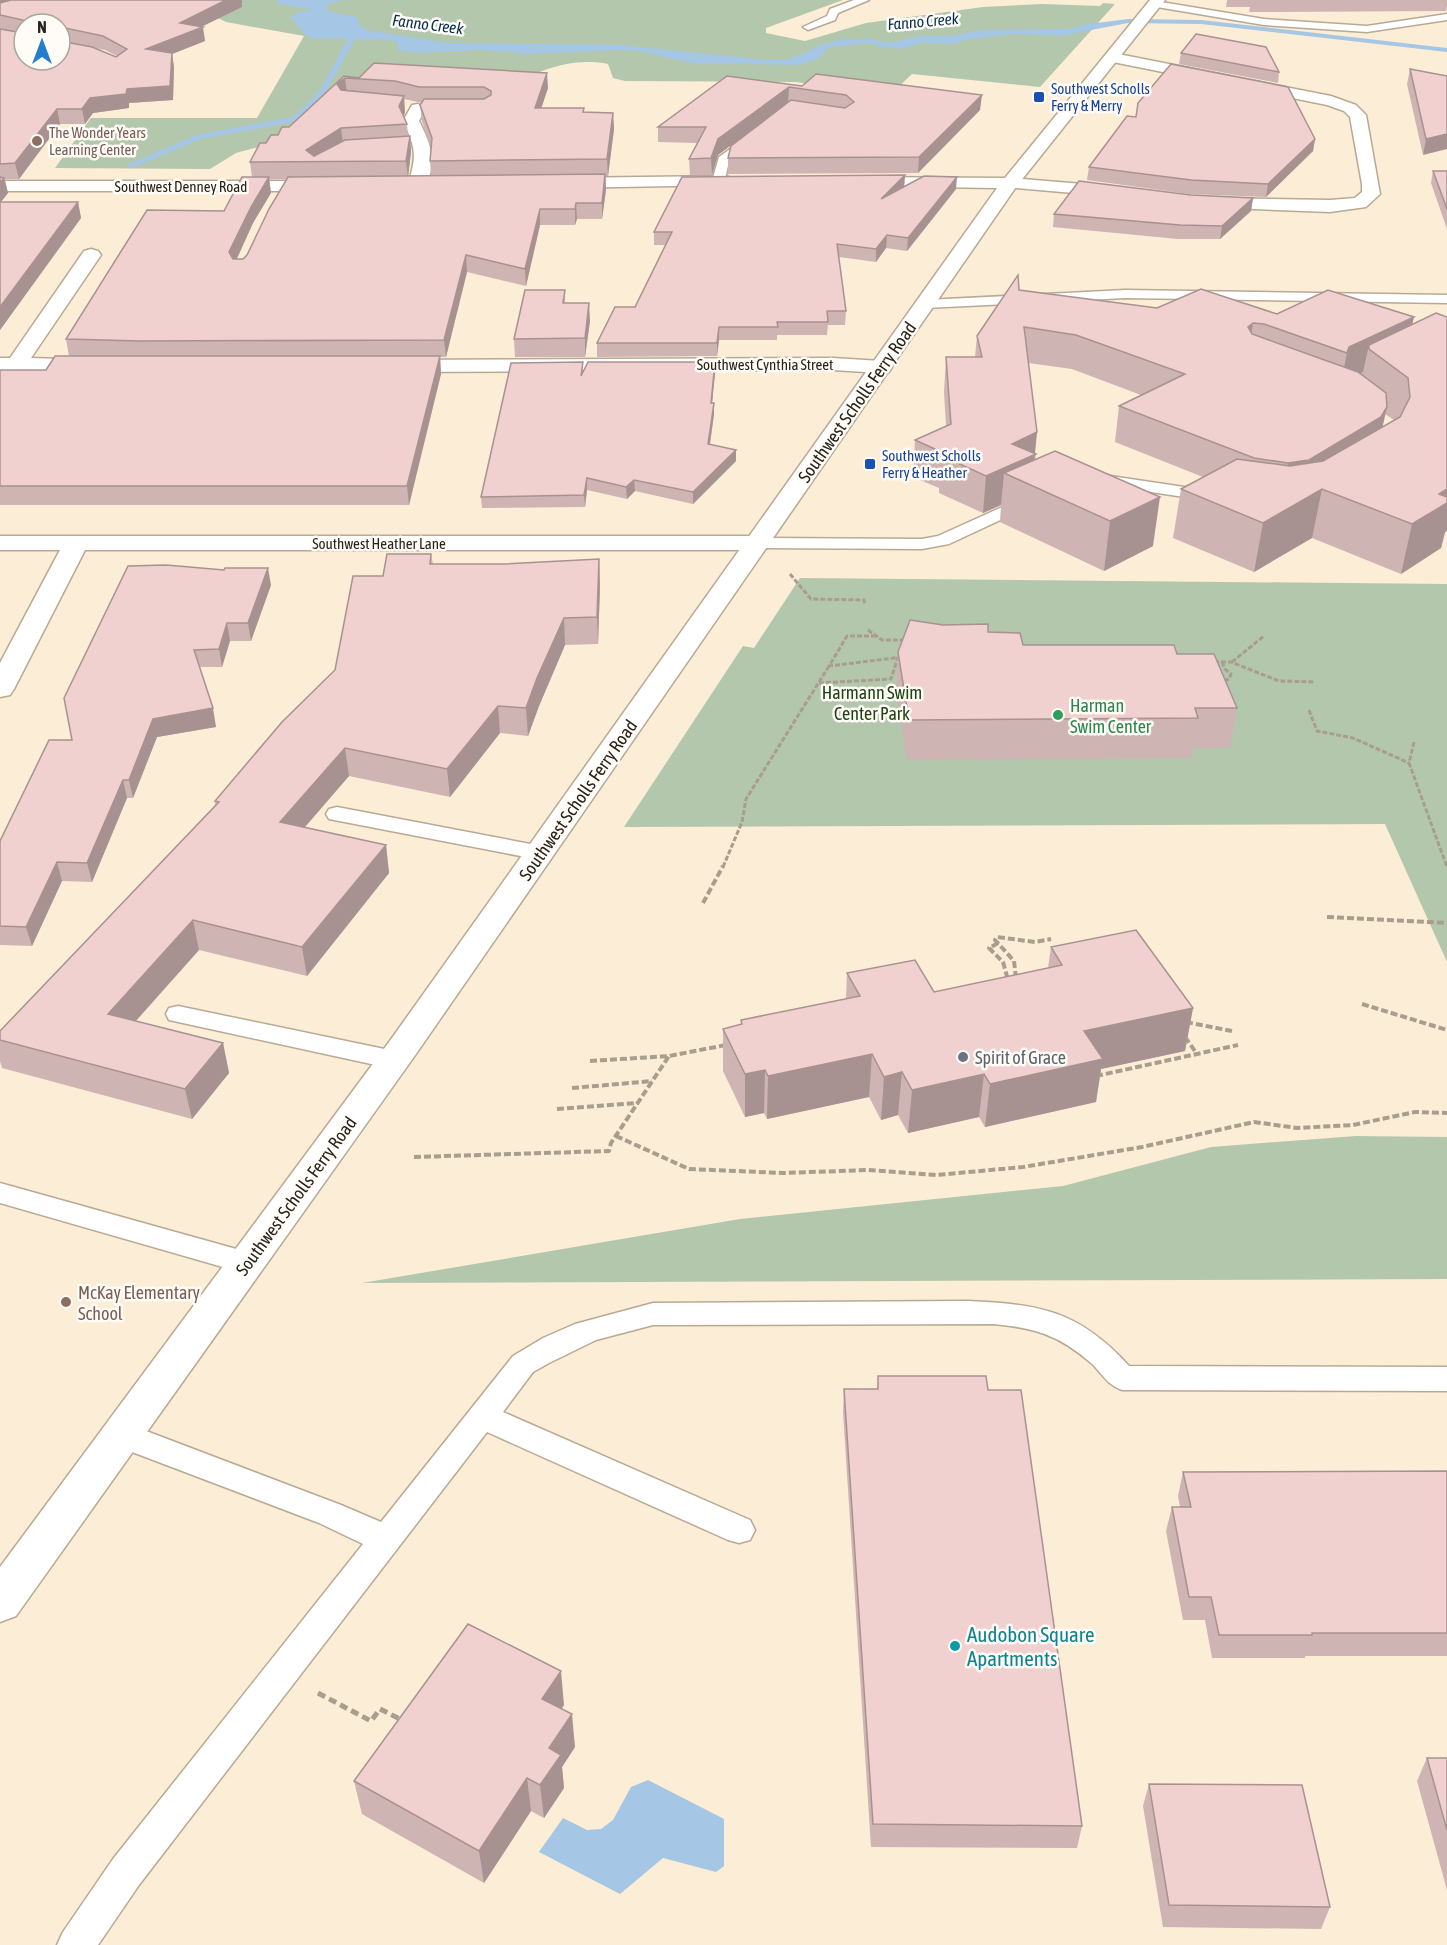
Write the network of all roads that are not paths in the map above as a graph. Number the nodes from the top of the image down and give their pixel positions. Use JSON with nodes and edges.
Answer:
{"nodes":[{"id":1,"x":864,"y":0,"type":"edge"},
{"id":2,"x":1154,"y":5,"type":"edge"},
{"id":3,"x":1447,"y":17,"type":"edge"},
{"id":4,"x":808,"y":27,"type":"dead end"},
{"id":5,"x":1113,"y":58,"type":"junction"},
{"id":6,"x":420,"y":107,"type":"edge"},
{"id":7,"x":760,"y":131,"type":"edge"},
{"id":8,"x":742,"y":181,"type":"edge"},
{"id":9,"x":847,"y":181,"type":"edge"},
{"id":10,"x":719,"y":182,"type":"junction"},
{"id":11,"x":547,"y":183,"type":"edge"},
{"id":12,"x":1010,"y":183,"type":"junction"},
{"id":13,"x":441,"y":184,"type":"edge"},
{"id":14,"x":395,"y":185,"type":"edge"},
{"id":15,"x":417,"y":185,"type":"junction"},
{"id":16,"x":0,"y":186,"type":"edge"},
{"id":17,"x":285,"y":186,"type":"junction"},
{"id":18,"x":340,"y":186,"type":"edge"},
{"id":19,"x":1141,"y":195,"type":"edge"},
{"id":20,"x":1189,"y":201,"type":"edge"},
{"id":21,"x":275,"y":203,"type":"edge"},
{"id":22,"x":91,"y":255,"type":"dead end"},
{"id":23,"x":1447,"y":298,"type":"edge"},
{"id":24,"x":926,"y":304,"type":"junction"},
{"id":25,"x":8,"y":364,"type":"edge"},
{"id":26,"x":120,"y":366,"type":"edge"},
{"id":27,"x":369,"y":366,"type":"edge"},
{"id":28,"x":881,"y":367,"type":"junction"},
{"id":29,"x":1077,"y":478,"type":"edge"},
{"id":30,"x":1046,"y":492,"type":"edge"},
{"id":31,"x":1227,"y":498,"type":"edge"},
{"id":32,"x":0,"y":543,"type":"edge"},
{"id":33,"x":76,"y":543,"type":"junction"},
{"id":34,"x":758,"y":543,"type":"junction"},
{"id":35,"x":0,"y":689,"type":"edge"},
{"id":36,"x":337,"y":814,"type":"dead end"},
{"id":37,"x":541,"y":853,"type":"junction"},
{"id":38,"x":178,"y":1014,"type":"dead end"},
{"id":39,"x":394,"y":1060,"type":"junction"},
{"id":40,"x":0,"y":1193,"type":"edge"},
{"id":41,"x":247,"y":1263,"type":"junction"},
{"id":42,"x":1447,"y":1379,"type":"edge"},
{"id":43,"x":482,"y":1416,"type":"junction"},
{"id":44,"x":122,"y":1436,"type":"junction"},
{"id":45,"x":738,"y":1530,"type":"dead end"},
{"id":46,"x":385,"y":1539,"type":"junction"},
{"id":47,"x":0,"y":1602,"type":"edge"},
{"id":48,"x":76,"y":1945,"type":"edge"}],
"edges":[{"from":1,"to":4,"type":"lane"},
{"from":2,"to":3,"type":"lane"},
{"from":2,"to":5,"type":"street","name":"Southwest Scholls Ferry Road"},
{"from":5,"to":12,"type":"street","name":"Southwest Scholls Ferry Road"},
{"from":5,"to":20,"type":"street"},
{"from":6,"to":15,"type":"street"},
{"from":7,"to":10,"type":"lane"},
{"from":8,"to":10,"type":"street"},
{"from":9,"to":12,"type":"street"},
{"from":10,"to":11,"type":"street"},
{"from":12,"to":19,"type":"street"},
{"from":12,"to":24,"type":"street","name":"Southwest Scholls Ferry Road"},
{"from":13,"to":15,"type":"street"},
{"from":14,"to":15,"type":"street"},
{"from":16,"to":17,"type":"street","name":"Southwest Denney Road"},
{"from":17,"to":18,"type":"street","name":"Southwest Denney Road"},
{"from":17,"to":21,"type":"lane"},
{"from":22,"to":25,"type":"street"},
{"from":23,"to":24,"type":"lane"},
{"from":24,"to":28,"type":"street","name":"Southwest Scholls Ferry Road"},
{"from":25,"to":26,"type":"street"},
{"from":27,"to":28,"type":"street","name":"Southwest Cynthia Street"},
{"from":28,"to":34,"type":"street","name":"Southwest Scholls Ferry Road"},
{"from":29,"to":31,"type":"lane"},
{"from":30,"to":34,"type":"lane"},
{"from":32,"to":33,"type":"street","name":"Southwest Heather Lane"},
{"from":33,"to":34,"type":"street","name":"Southwest Heather Lane"},
{"from":33,"to":35,"type":"street"},
{"from":34,"to":37,"type":"street","name":"Southwest Scholls Ferry Road"},
{"from":36,"to":37,"type":"lane"},
{"from":37,"to":39,"type":"street","name":"Southwest Scholls Ferry Road"},
{"from":38,"to":39,"type":"lane"},
{"from":39,"to":41,"type":"street","name":"Southwest Scholls Ferry Road"},
{"from":40,"to":41,"type":"lane"},
{"from":41,"to":44,"type":"street","name":"Southwest Scholls Ferry Road"},
{"from":42,"to":43,"type":"lane"},
{"from":43,"to":45,"type":"lane"},
{"from":43,"to":46,"type":"lane"},
{"from":44,"to":46,"type":"lane"},
{"from":44,"to":47,"type":"street","name":"Southwest Scholls Ferry Road"},
{"from":46,"to":48,"type":"lane"}]}
